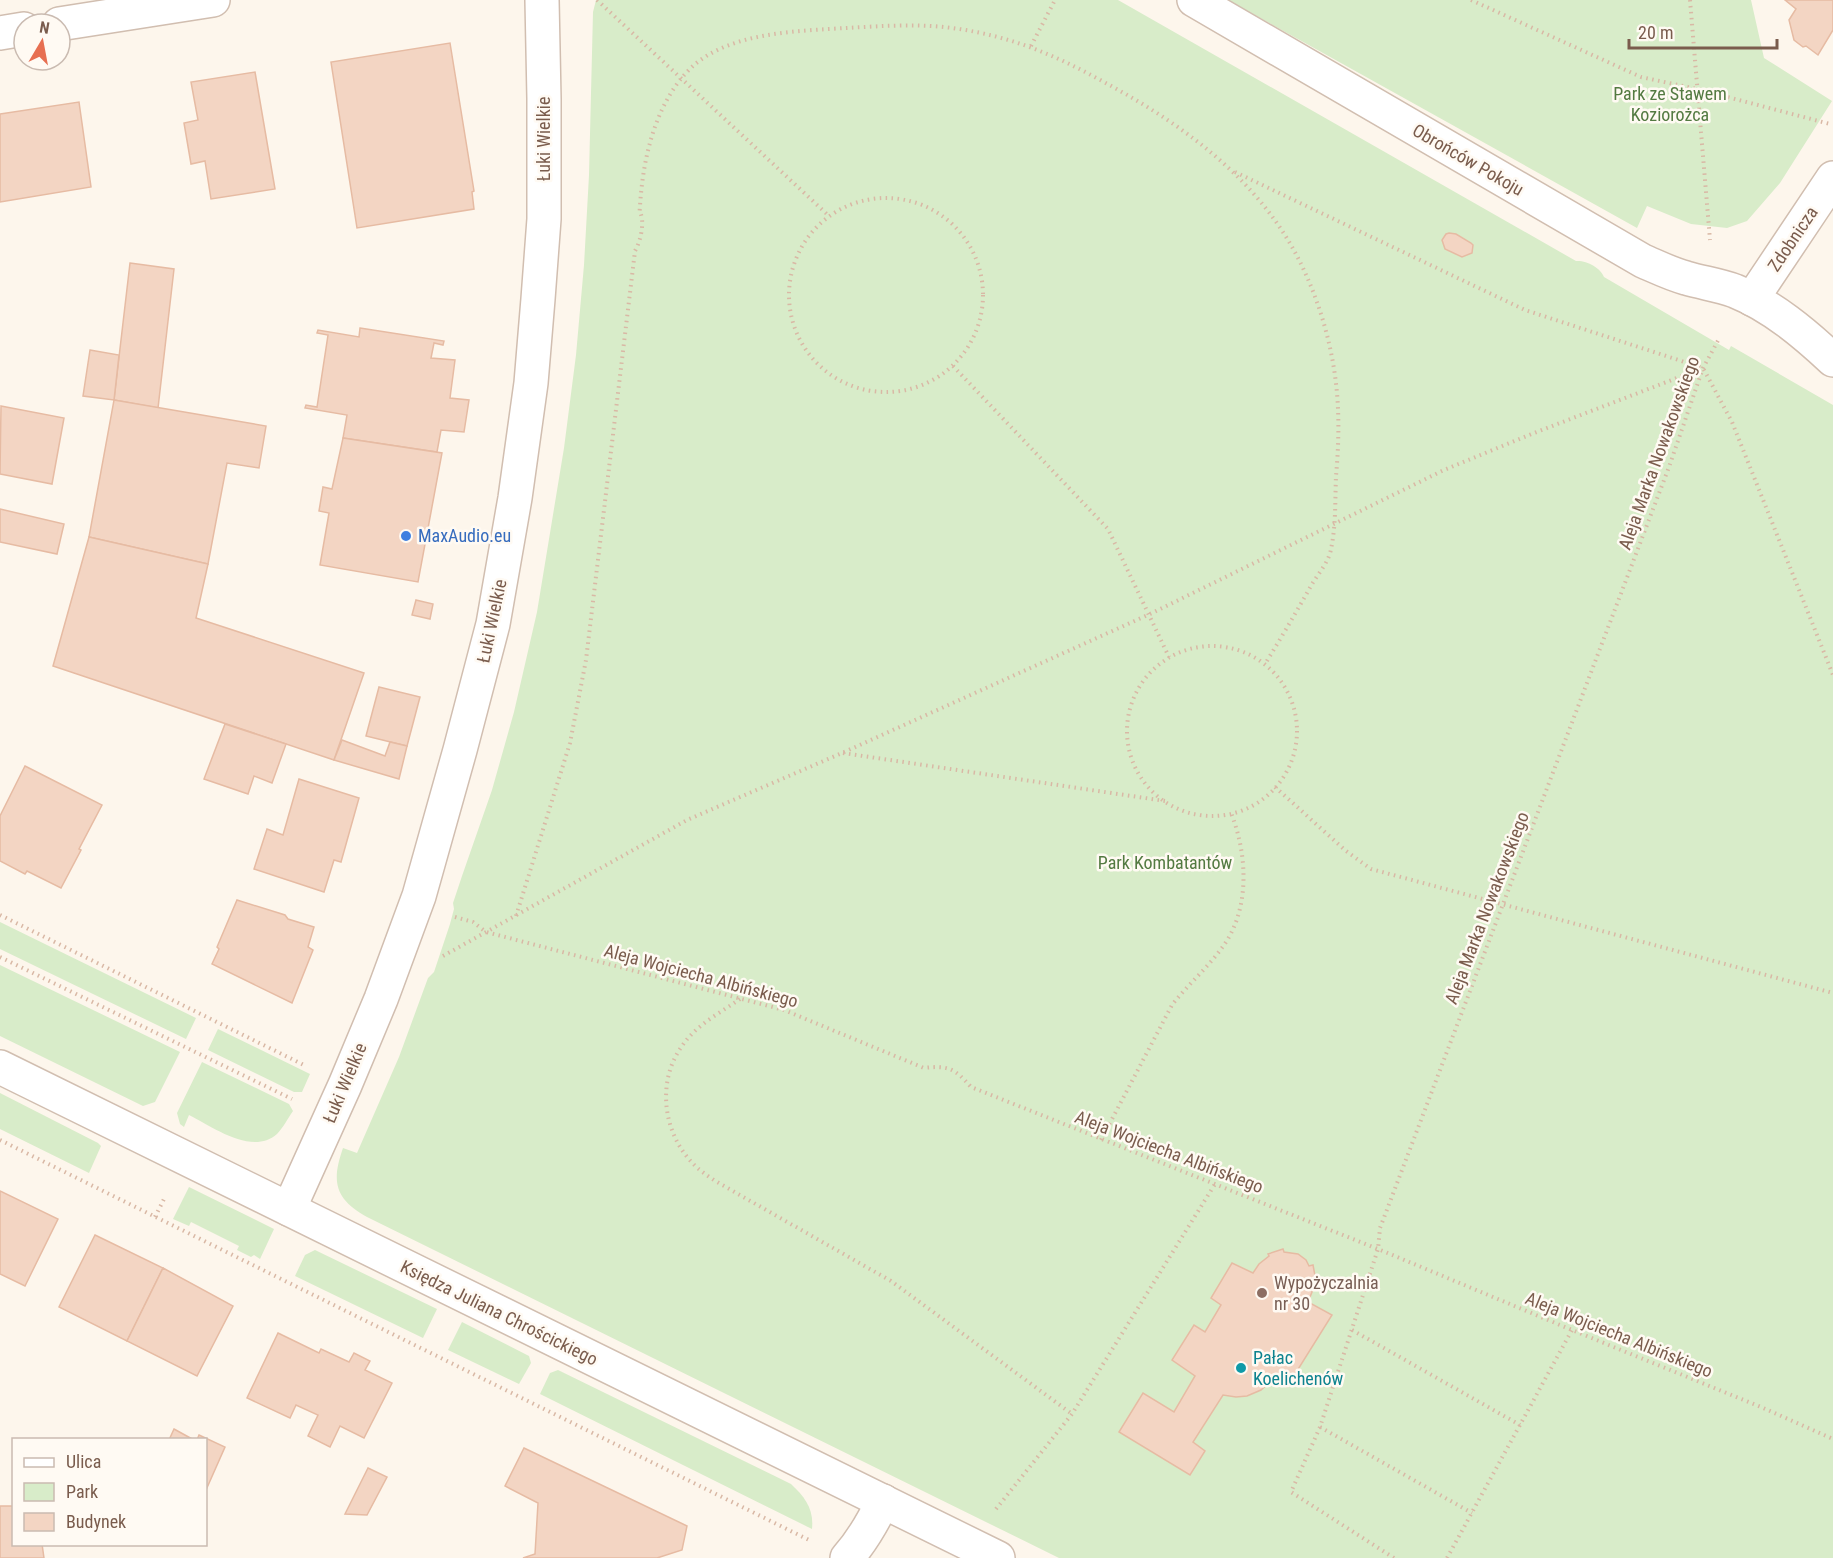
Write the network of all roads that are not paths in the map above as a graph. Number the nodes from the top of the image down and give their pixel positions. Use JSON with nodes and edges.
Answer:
{"nodes":[{"id":1,"x":213,"y":0,"type":"edge"},
{"id":2,"x":542,"y":0,"type":"edge"},
{"id":3,"x":1194,"y":0,"type":"edge"},
{"id":4,"x":72,"y":22,"type":"edge"},
{"id":5,"x":1833,"y":178,"type":"edge"},
{"id":6,"x":1752,"y":299,"type":"junction"},
{"id":7,"x":1833,"y":360,"type":"edge"},
{"id":8,"x":0,"y":1067,"type":"edge"},
{"id":9,"x":288,"y":1209,"type":"junction"},
{"id":10,"x":883,"y":1502,"type":"junction"},
{"id":11,"x":847,"y":1558,"type":"edge"},
{"id":12,"x":998,"y":1558,"type":"edge"}],
"edges":[{"from":1,"to":4,"type":"street"},
{"from":2,"to":9,"type":"street","name":"Łuki Wielkie"},
{"from":3,"to":6,"type":"street","name":"Obrońców Pokoju"},
{"from":5,"to":6,"type":"street","name":"Zdobnicza"},
{"from":6,"to":7,"type":"street","name":"Obrońców Pokoju"},
{"from":8,"to":9,"type":"street","name":"Księdza Juliana Chrościckiego"},
{"from":9,"to":10,"type":"street","name":"Księdza Juliana Chrościckiego"},
{"from":10,"to":11,"type":"street"},
{"from":10,"to":12,"type":"street","name":"Księdza Juliana Chrościckiego"}]}
